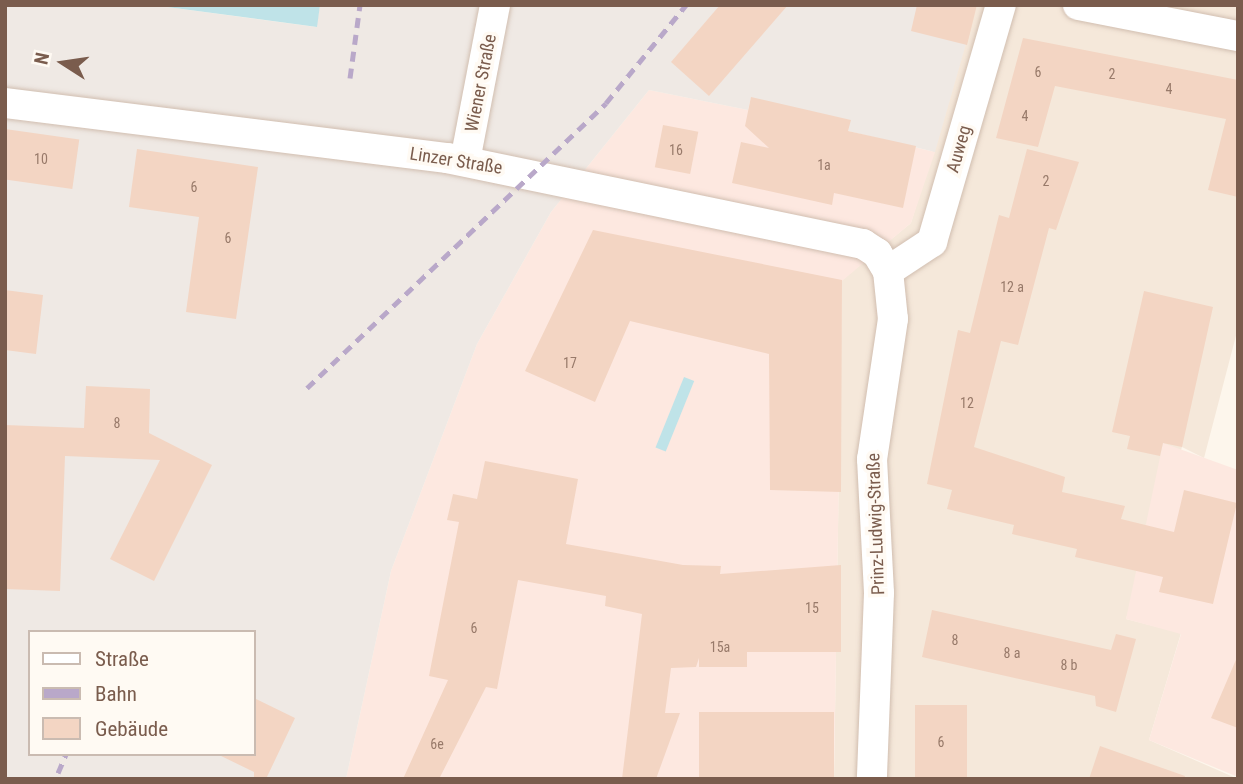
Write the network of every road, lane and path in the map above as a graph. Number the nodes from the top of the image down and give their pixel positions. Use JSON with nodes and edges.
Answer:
{"nodes":[{"id":1,"x":495,"y":5,"type":"edge"},
{"id":2,"x":1002,"y":5,"type":"edge"},
{"id":3,"x":1079,"y":5,"type":"edge"},
{"id":4,"x":1238,"y":36,"type":"edge"},
{"id":5,"x":5,"y":103,"type":"edge"},
{"id":6,"x":465,"y":161,"type":"junction"},
{"id":7,"x":888,"y":271,"type":"junction"},
{"id":8,"x":872,"y":779,"type":"edge"}],
"edges":[{"from":1,"to":6,"type":"street","name":"Wiener Straße"},
{"from":2,"to":7,"type":"street","name":"Auweg"},
{"from":3,"to":4,"type":"street"},
{"from":5,"to":6,"type":"street","name":"Linzer Straße"},
{"from":6,"to":7,"type":"street","name":"Linzer Straße"},
{"from":7,"to":8,"type":"street","name":"Prinz-Ludwig-Straße"}]}
